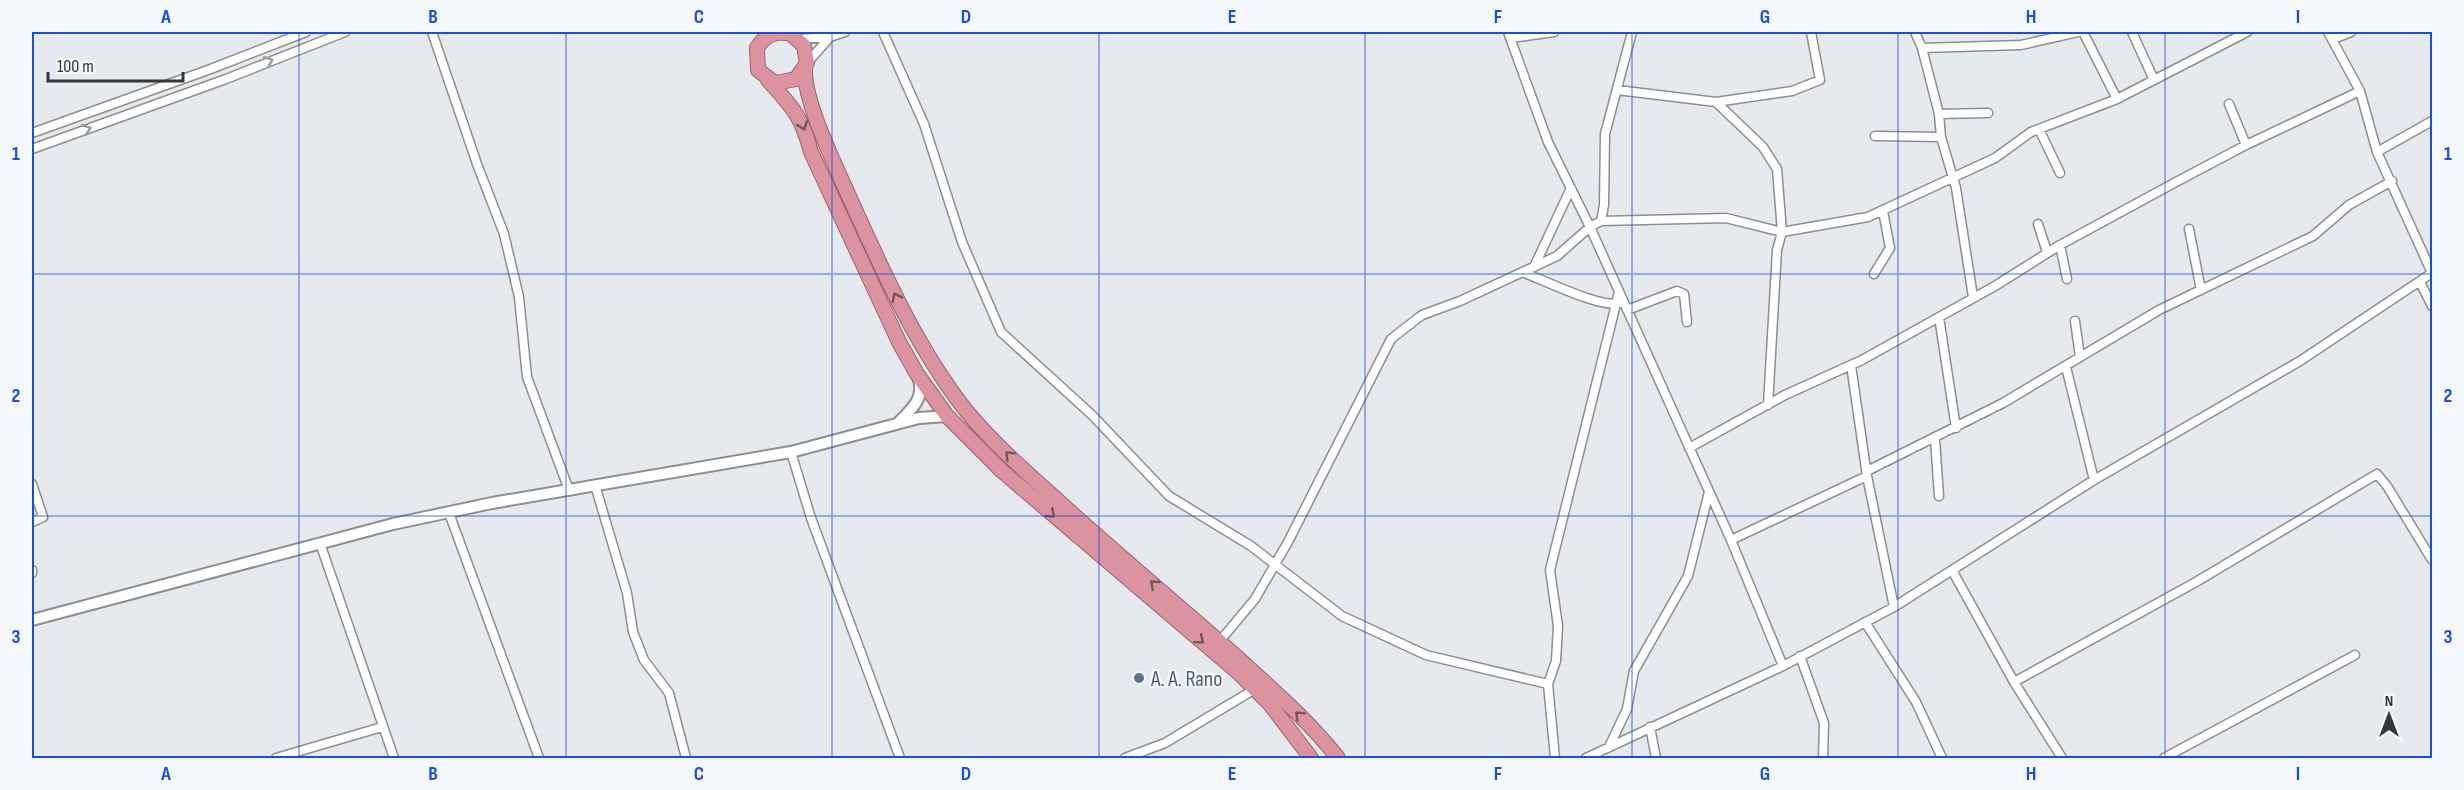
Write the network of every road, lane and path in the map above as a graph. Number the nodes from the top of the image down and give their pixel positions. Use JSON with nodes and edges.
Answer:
{"nodes":[{"id":1,"x":306,"y":32,"type":"edge"},
{"id":2,"x":345,"y":32,"type":"edge"},
{"id":3,"x":432,"y":32,"type":"edge"},
{"id":4,"x":755,"y":32,"type":"edge"},
{"id":5,"x":845,"y":32,"type":"edge"},
{"id":6,"x":883,"y":32,"type":"edge"},
{"id":7,"x":1554,"y":32,"type":"edge"},
{"id":8,"x":1632,"y":32,"type":"edge"},
{"id":9,"x":1811,"y":32,"type":"edge"},
{"id":10,"x":1915,"y":32,"type":"edge"},
{"id":11,"x":2080,"y":32,"type":"edge"},
{"id":12,"x":2133,"y":32,"type":"edge"},
{"id":13,"x":2247,"y":32,"type":"edge"},
{"id":14,"x":2351,"y":32,"type":"edge"},
{"id":15,"x":793,"y":35,"type":"edge"},
{"id":16,"x":1510,"y":35,"type":"edge"},
{"id":17,"x":2330,"y":35,"type":"edge"},
{"id":18,"x":830,"y":37,"type":"junction"},
{"id":19,"x":757,"y":48,"type":"junction"},
{"id":20,"x":1922,"y":48,"type":"junction"},
{"id":21,"x":806,"y":65,"type":"junction"},
{"id":22,"x":208,"y":70,"type":"junction"},
{"id":23,"x":768,"y":80,"type":"junction"},
{"id":24,"x":2154,"y":80,"type":"junction"},
{"id":25,"x":213,"y":83,"type":"junction"},
{"id":26,"x":1617,"y":90,"type":"junction"},
{"id":27,"x":2360,"y":91,"type":"junction"},
{"id":28,"x":2117,"y":99,"type":"junction"},
{"id":29,"x":1716,"y":102,"type":"junction"},
{"id":30,"x":2229,"y":104,"type":"dead end"},
{"id":31,"x":1988,"y":113,"type":"dead end"},
{"id":32,"x":1939,"y":114,"type":"junction"},
{"id":33,"x":2433,"y":121,"type":"edge"},
{"id":34,"x":2039,"y":129,"type":"junction"},
{"id":35,"x":32,"y":133,"type":"edge"},
{"id":36,"x":1875,"y":136,"type":"dead end"},
{"id":37,"x":1941,"y":137,"type":"junction"},
{"id":38,"x":2246,"y":145,"type":"junction"},
{"id":39,"x":32,"y":149,"type":"edge"},
{"id":40,"x":2377,"y":152,"type":"junction"},
{"id":41,"x":2060,"y":173,"type":"dead end"},
{"id":42,"x":1953,"y":179,"type":"junction"},
{"id":43,"x":2392,"y":181,"type":"junction"},
{"id":44,"x":1571,"y":189,"type":"junction"},
{"id":45,"x":1883,"y":211,"type":"junction"},
{"id":46,"x":1601,"y":221,"type":"junction"},
{"id":47,"x":2038,"y":224,"type":"dead end"},
{"id":48,"x":1590,"y":227,"type":"junction"},
{"id":49,"x":2189,"y":229,"type":"dead end"},
{"id":50,"x":1782,"y":232,"type":"junction"},
{"id":51,"x":2060,"y":245,"type":"junction"},
{"id":52,"x":2047,"y":252,"type":"junction"},
{"id":53,"x":1534,"y":267,"type":"junction"},
{"id":54,"x":1522,"y":272,"type":"junction"},
{"id":55,"x":2432,"y":273,"type":"edge"},
{"id":56,"x":1874,"y":274,"type":"dead end"},
{"id":57,"x":2067,"y":279,"type":"dead end"},
{"id":58,"x":2420,"y":282,"type":"junction"},
{"id":59,"x":2201,"y":290,"type":"junction"},
{"id":60,"x":1973,"y":297,"type":"junction"},
{"id":61,"x":1622,"y":306,"type":"junction"},
{"id":62,"x":2433,"y":306,"type":"edge"},
{"id":63,"x":1939,"y":317,"type":"junction"},
{"id":64,"x":1687,"y":321,"type":"dead end"},
{"id":65,"x":2075,"y":321,"type":"dead end"},
{"id":66,"x":2080,"y":357,"type":"junction"},
{"id":67,"x":1851,"y":365,"type":"junction"},
{"id":68,"x":2066,"y":367,"type":"junction"},
{"id":69,"x":917,"y":375,"type":"junction"},
{"id":70,"x":1768,"y":405,"type":"junction"},
{"id":71,"x":947,"y":416,"type":"junction"},
{"id":72,"x":896,"y":424,"type":"junction"},
{"id":73,"x":1956,"y":428,"type":"junction"},
{"id":74,"x":1935,"y":438,"type":"junction"},
{"id":75,"x":1689,"y":448,"type":"junction"},
{"id":76,"x":791,"y":452,"type":"junction"},
{"id":77,"x":1867,"y":474,"type":"junction"},
{"id":78,"x":2094,"y":480,"type":"junction"},
{"id":79,"x":32,"y":484,"type":"edge"},
{"id":80,"x":595,"y":485,"type":"junction"},
{"id":81,"x":569,"y":490,"type":"junction"},
{"id":82,"x":1709,"y":492,"type":"junction"},
{"id":83,"x":1939,"y":496,"type":"dead end"},
{"id":84,"x":449,"y":513,"type":"junction"},
{"id":85,"x":32,"y":522,"type":"edge"},
{"id":86,"x":1731,"y":540,"type":"junction"},
{"id":87,"x":320,"y":543,"type":"junction"},
{"id":88,"x":2433,"y":560,"type":"edge"},
{"id":89,"x":1275,"y":564,"type":"junction"},
{"id":90,"x":1953,"y":572,"type":"junction"},
{"id":91,"x":1894,"y":608,"type":"junction"},
{"id":92,"x":32,"y":620,"type":"edge"},
{"id":93,"x":1865,"y":622,"type":"junction"},
{"id":94,"x":1219,"y":642,"type":"junction"},
{"id":95,"x":2355,"y":655,"type":"dead end"},
{"id":96,"x":1800,"y":656,"type":"junction"},
{"id":97,"x":1783,"y":666,"type":"junction"},
{"id":98,"x":2014,"y":682,"type":"junction"},
{"id":99,"x":1548,"y":684,"type":"junction"},
{"id":100,"x":1255,"y":688,"type":"junction"},
{"id":101,"x":382,"y":727,"type":"junction"},
{"id":102,"x":1650,"y":727,"type":"junction"},
{"id":103,"x":1608,"y":747,"type":"junction"},
{"id":104,"x":276,"y":759,"type":"edge"},
{"id":105,"x":394,"y":759,"type":"edge"},
{"id":106,"x":539,"y":759,"type":"edge"},
{"id":107,"x":686,"y":759,"type":"edge"},
{"id":108,"x":900,"y":759,"type":"edge"},
{"id":109,"x":1125,"y":759,"type":"edge"},
{"id":110,"x":1311,"y":759,"type":"edge"},
{"id":111,"x":1338,"y":759,"type":"edge"},
{"id":112,"x":1555,"y":759,"type":"edge"},
{"id":113,"x":1586,"y":759,"type":"edge"},
{"id":114,"x":1656,"y":759,"type":"edge"},
{"id":115,"x":1823,"y":759,"type":"edge"},
{"id":116,"x":1942,"y":759,"type":"edge"},
{"id":117,"x":2062,"y":759,"type":"edge"},
{"id":118,"x":2164,"y":759,"type":"edge"}],
"edges":[{"from":1,"to":22,"type":"street"},
{"from":25,"to":2,"type":"street","one_way":true},
{"from":3,"to":81,"type":"street"},
{"from":4,"to":19,"type":"highway"},
{"from":5,"to":18,"type":"street"},
{"from":6,"to":89,"type":"street"},
{"from":7,"to":16,"type":"street"},
{"from":8,"to":26,"type":"street"},
{"from":9,"to":29,"type":"street"},
{"from":10,"to":20,"type":"street"},
{"from":11,"to":20,"type":"street"},
{"from":11,"to":28,"type":"street"},
{"from":12,"to":24,"type":"street"},
{"from":13,"to":24,"type":"street"},
{"from":14,"to":17,"type":"street"},
{"from":15,"to":18,"type":"street"},
{"from":15,"to":19,"type":"highway"},
{"from":15,"to":21,"type":"highway"},
{"from":16,"to":44,"type":"street"},
{"from":17,"to":27,"type":"street"},
{"from":18,"to":21,"type":"street"},
{"from":19,"to":23,"type":"highway"},
{"from":20,"to":32,"type":"street"},
{"from":21,"to":23,"type":"highway"},
{"from":94,"to":21,"type":"highway","one_way":true},
{"from":22,"to":25,"type":"street"},
{"from":22,"to":35,"type":"street"},
{"from":23,"to":69,"type":"highway","one_way":true},
{"from":24,"to":28,"type":"street"},
{"from":39,"to":25,"type":"street","one_way":true},
{"from":26,"to":29,"type":"street"},
{"from":26,"to":46,"type":"street"},
{"from":27,"to":38,"type":"street"},
{"from":27,"to":40,"type":"street"},
{"from":28,"to":34,"type":"street"},
{"from":29,"to":50,"type":"street"},
{"from":30,"to":38,"type":"street"},
{"from":31,"to":32,"type":"street"},
{"from":32,"to":37,"type":"street"},
{"from":33,"to":40,"type":"street"},
{"from":34,"to":41,"type":"street"},
{"from":34,"to":42,"type":"street"},
{"from":36,"to":37,"type":"street"},
{"from":37,"to":42,"type":"street"},
{"from":38,"to":51,"type":"street"},
{"from":40,"to":43,"type":"street"},
{"from":42,"to":45,"type":"street"},
{"from":42,"to":60,"type":"street"},
{"from":43,"to":55,"type":"street"},
{"from":43,"to":59,"type":"street"},
{"from":44,"to":48,"type":"street"},
{"from":44,"to":53,"type":"street"},
{"from":45,"to":50,"type":"street"},
{"from":45,"to":56,"type":"street"},
{"from":46,"to":48,"type":"street"},
{"from":46,"to":50,"type":"street"},
{"from":47,"to":52,"type":"street"},
{"from":48,"to":53,"type":"street"},
{"from":48,"to":61,"type":"street"},
{"from":49,"to":59,"type":"street"},
{"from":50,"to":70,"type":"street"},
{"from":51,"to":52,"type":"street"},
{"from":51,"to":57,"type":"street"},
{"from":52,"to":60,"type":"street"},
{"from":53,"to":54,"type":"street"},
{"from":54,"to":61,"type":"street"},
{"from":54,"to":89,"type":"street"},
{"from":55,"to":58,"type":"street"},
{"from":58,"to":62,"type":"street"},
{"from":58,"to":78,"type":"street"},
{"from":59,"to":66,"type":"street"},
{"from":60,"to":63,"type":"street"},
{"from":61,"to":64,"type":"street"},
{"from":61,"to":75,"type":"street"},
{"from":61,"to":99,"type":"street"},
{"from":63,"to":67,"type":"street"},
{"from":63,"to":73,"type":"street"},
{"from":65,"to":66,"type":"street"},
{"from":66,"to":68,"type":"street"},
{"from":67,"to":70,"type":"street"},
{"from":67,"to":77,"type":"street"},
{"from":68,"to":73,"type":"street"},
{"from":68,"to":78,"type":"street"},
{"from":69,"to":71,"type":"highway"},
{"from":69,"to":72,"type":"street"},
{"from":70,"to":75,"type":"street"},
{"from":71,"to":72,"type":"street"},
{"from":71,"to":100,"type":"highway","one_way":true},
{"from":72,"to":76,"type":"street"},
{"from":73,"to":74,"type":"street"},
{"from":74,"to":77,"type":"street"},
{"from":74,"to":83,"type":"street"},
{"from":75,"to":82,"type":"street"},
{"from":76,"to":80,"type":"street"},
{"from":76,"to":108,"type":"street"},
{"from":77,"to":86,"type":"street"},
{"from":77,"to":91,"type":"street"},
{"from":78,"to":90,"type":"street"},
{"from":79,"to":85,"type":"street"},
{"from":80,"to":81,"type":"street"},
{"from":80,"to":107,"type":"street"},
{"from":81,"to":84,"type":"street"},
{"from":82,"to":86,"type":"street"},
{"from":82,"to":103,"type":"street"},
{"from":84,"to":87,"type":"street"},
{"from":84,"to":106,"type":"street"},
{"from":86,"to":97,"type":"street"},
{"from":87,"to":92,"type":"street"},
{"from":87,"to":101,"type":"street"},
{"from":88,"to":98,"type":"street"},
{"from":89,"to":94,"type":"street"},
{"from":89,"to":99,"type":"street"},
{"from":90,"to":91,"type":"street"},
{"from":90,"to":98,"type":"street"},
{"from":91,"to":93,"type":"street"},
{"from":93,"to":96,"type":"street"},
{"from":93,"to":116,"type":"street"},
{"from":111,"to":94,"type":"highway","one_way":true},
{"from":95,"to":118,"type":"street"},
{"from":96,"to":97,"type":"street"},
{"from":96,"to":115,"type":"street"},
{"from":97,"to":102,"type":"street"},
{"from":98,"to":117,"type":"street"},
{"from":99,"to":112,"type":"street"},
{"from":100,"to":109,"type":"street"},
{"from":100,"to":110,"type":"highway"},
{"from":101,"to":104,"type":"street"},
{"from":101,"to":105,"type":"street"},
{"from":102,"to":103,"type":"street"},
{"from":102,"to":114,"type":"street"},
{"from":103,"to":113,"type":"street"}]}
